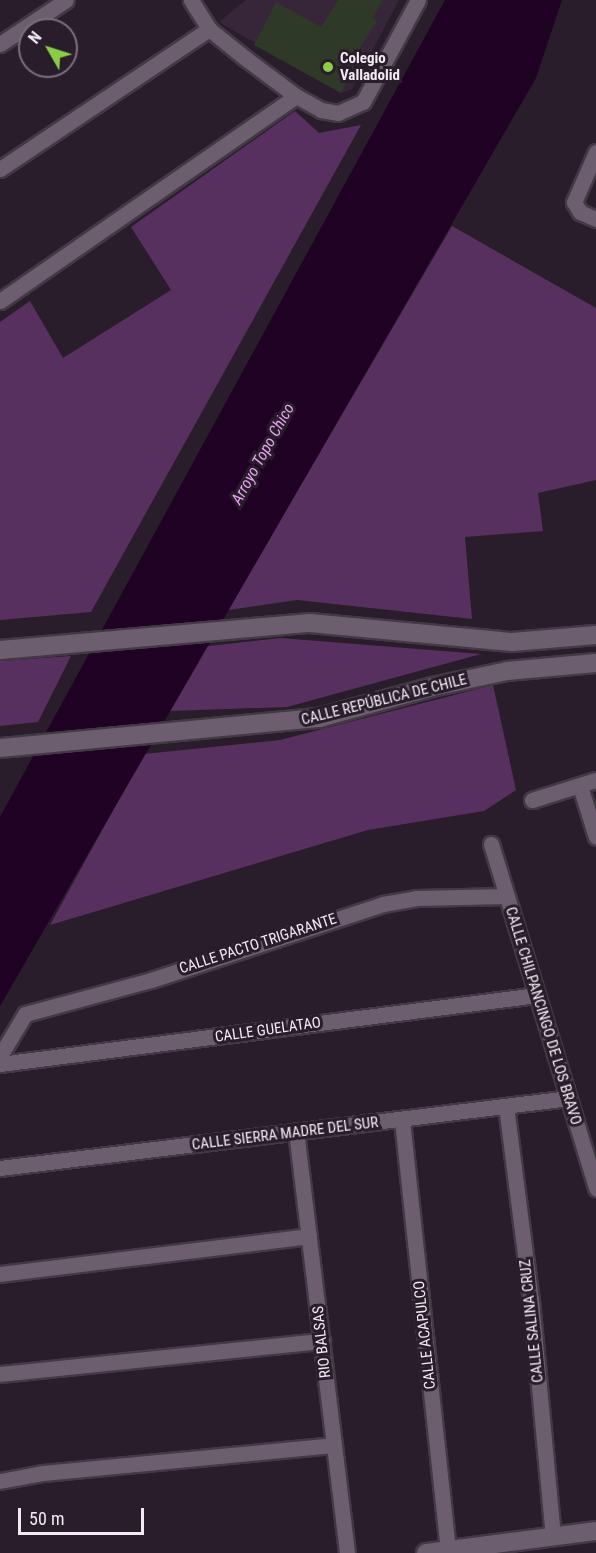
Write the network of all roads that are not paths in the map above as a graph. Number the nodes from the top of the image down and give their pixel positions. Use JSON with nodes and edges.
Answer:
{"nodes":[{"id":1,"x":66,"y":0,"type":"edge"},
{"id":2,"x":191,"y":0,"type":"edge"},
{"id":3,"x":418,"y":0,"type":"edge"},
{"id":4,"x":209,"y":29,"type":"junction"},
{"id":5,"x":0,"y":44,"type":"edge"},
{"id":6,"x":296,"y":96,"type":"junction"},
{"id":7,"x":596,"y":152,"type":"edge"},
{"id":8,"x":0,"y":169,"type":"edge"},
{"id":9,"x":596,"y":219,"type":"edge"},
{"id":10,"x":0,"y":301,"type":"edge"},
{"id":11,"x":596,"y":635,"type":"edge"},
{"id":12,"x":0,"y":650,"type":"edge"},
{"id":13,"x":596,"y":663,"type":"edge"},
{"id":14,"x":0,"y":748,"type":"edge"},
{"id":15,"x":596,"y":780,"type":"edge"},
{"id":16,"x":580,"y":786,"type":"junction"},
{"id":17,"x":532,"y":800,"type":"dead end"},
{"id":18,"x":596,"y":837,"type":"edge"},
{"id":19,"x":491,"y":844,"type":"dead end"},
{"id":20,"x":506,"y":896,"type":"junction"},
{"id":21,"x":537,"y":995,"type":"junction"},
{"id":22,"x":0,"y":1056,"type":"edge"},
{"id":23,"x":0,"y":1065,"type":"edge"},
{"id":24,"x":569,"y":1098,"type":"junction"},
{"id":25,"x":506,"y":1106,"type":"junction"},
{"id":26,"x":402,"y":1120,"type":"junction"},
{"id":27,"x":296,"y":1131,"type":"junction"},
{"id":28,"x":0,"y":1168,"type":"edge"},
{"id":29,"x":596,"y":1188,"type":"edge"},
{"id":30,"x":309,"y":1236,"type":"junction"},
{"id":31,"x":0,"y":1274,"type":"edge"},
{"id":32,"x":322,"y":1341,"type":"junction"},
{"id":33,"x":0,"y":1374,"type":"edge"},
{"id":34,"x":333,"y":1445,"type":"junction"},
{"id":35,"x":0,"y":1480,"type":"edge"},
{"id":36,"x":596,"y":1531,"type":"edge"},
{"id":37,"x":553,"y":1536,"type":"junction"},
{"id":38,"x":448,"y":1550,"type":"junction"},
{"id":39,"x":346,"y":1553,"type":"edge"},
{"id":40,"x":426,"y":1553,"type":"edge"}],
"edges":[{"from":1,"to":5,"type":"street"},
{"from":2,"to":4,"type":"street"},
{"from":3,"to":6,"type":"street"},
{"from":4,"to":6,"type":"street"},
{"from":4,"to":8,"type":"street"},
{"from":6,"to":10,"type":"street"},
{"from":7,"to":9,"type":"street"},
{"from":11,"to":12,"type":"street"},
{"from":13,"to":14,"type":"street","name":"CALLE REPÚBLICA DE CHILE"},
{"from":15,"to":16,"type":"street"},
{"from":16,"to":17,"type":"street"},
{"from":16,"to":18,"type":"street"},
{"from":19,"to":20,"type":"street","name":"CALLE CHILPANCINGO DE LOS BRAVO"},
{"from":20,"to":21,"type":"street","name":"CALLE CHILPANCINGO DE LOS BRAVO"},
{"from":20,"to":22,"type":"street","name":"CALLE PACTO TRIGARANTE"},
{"from":21,"to":23,"type":"street","name":"CALLE GUELATAO"},
{"from":21,"to":24,"type":"street","name":"CALLE CHILPANCINGO DE LOS BRAVO"},
{"from":24,"to":25,"type":"street","name":"CALLE SIERRA MADRE DEL SUR"},
{"from":24,"to":29,"type":"street","name":"CALLE CHILPANCINGO DE LOS BRAVO"},
{"from":25,"to":26,"type":"street","name":"CALLE SIERRA MADRE DEL SUR"},
{"from":25,"to":37,"type":"street","name":"CALLE SALINA CRUZ"},
{"from":26,"to":27,"type":"street","name":"CALLE SIERRA MADRE DEL SUR"},
{"from":26,"to":38,"type":"street","name":"CALLE ACAPULCO"},
{"from":27,"to":28,"type":"street","name":"CALLE SIERRA MADRE DEL SUR"},
{"from":27,"to":30,"type":"street","name":"RIO BALSAS"},
{"from":30,"to":31,"type":"street"},
{"from":30,"to":32,"type":"street","name":"RIO BALSAS"},
{"from":32,"to":33,"type":"street"},
{"from":32,"to":34,"type":"street","name":"RIO BALSAS"},
{"from":34,"to":35,"type":"street"},
{"from":34,"to":39,"type":"street","name":"RIO BALSAS"},
{"from":36,"to":37,"type":"street"},
{"from":37,"to":38,"type":"street"},
{"from":38,"to":40,"type":"street"}]}
